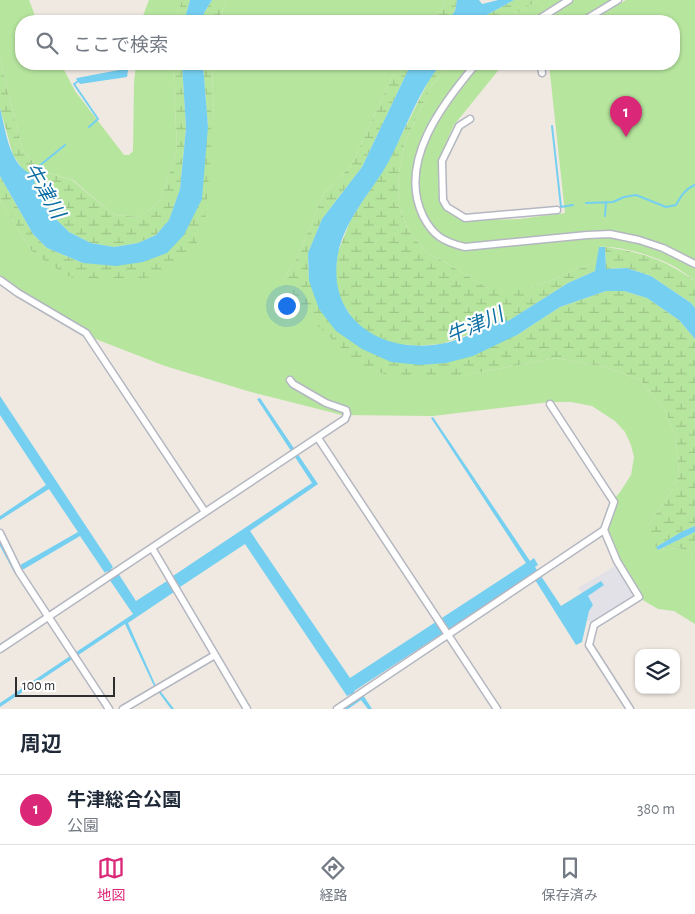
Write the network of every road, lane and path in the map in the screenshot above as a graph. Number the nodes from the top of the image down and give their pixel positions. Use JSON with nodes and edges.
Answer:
{"nodes":[{"id":1,"x":569,"y":0,"type":"edge"},
{"id":2,"x":618,"y":0,"type":"edge"},
{"id":3,"x":545,"y":15,"type":"edge"},
{"id":4,"x":593,"y":15,"type":"edge"},
{"id":5,"x":471,"y":70,"type":"edge"},
{"id":6,"x":542,"y":70,"type":"edge"},
{"id":7,"x":542,"y":73,"type":"dead end"},
{"id":8,"x":470,"y":119,"type":"dead end"},
{"id":9,"x":557,"y":210,"type":"dead end"},
{"id":10,"x":695,"y":264,"type":"edge"},
{"id":11,"x":0,"y":280,"type":"edge"},
{"id":12,"x":290,"y":380,"type":"dead end"},
{"id":13,"x":550,"y":404,"type":"dead end"},
{"id":14,"x":318,"y":438,"type":"junction"},
{"id":15,"x":205,"y":512,"type":"junction"},
{"id":16,"x":604,"y":530,"type":"junction"},
{"id":17,"x":0,"y":533,"type":"edge"},
{"id":18,"x":152,"y":548,"type":"junction"},
{"id":19,"x":48,"y":617,"type":"junction"},
{"id":20,"x":446,"y":634,"type":"junction"},
{"id":21,"x":0,"y":649,"type":"edge"},
{"id":22,"x":215,"y":654,"type":"junction"},
{"id":23,"x":109,"y":709,"type":"edge"},
{"id":24,"x":123,"y":709,"type":"edge"},
{"id":25,"x":248,"y":709,"type":"edge"},
{"id":26,"x":337,"y":709,"type":"edge"},
{"id":27,"x":497,"y":709,"type":"edge"},
{"id":28,"x":630,"y":709,"type":"edge"}],
"edges":[{"from":1,"to":3,"type":"street"},
{"from":2,"to":4,"type":"street"},
{"from":5,"to":10,"type":"street"},
{"from":6,"to":7,"type":"street"},
{"from":8,"to":9,"type":"street"},
{"from":11,"to":15,"type":"street"},
{"from":12,"to":14,"type":"street"},
{"from":13,"to":16,"type":"street"},
{"from":14,"to":15,"type":"street"},
{"from":14,"to":20,"type":"street"},
{"from":15,"to":18,"type":"street"},
{"from":16,"to":20,"type":"street"},
{"from":16,"to":28,"type":"street"},
{"from":17,"to":19,"type":"street"},
{"from":18,"to":19,"type":"street"},
{"from":18,"to":22,"type":"street"},
{"from":19,"to":21,"type":"street"},
{"from":19,"to":23,"type":"street"},
{"from":20,"to":26,"type":"street"},
{"from":20,"to":27,"type":"street"},
{"from":22,"to":24,"type":"street"},
{"from":22,"to":25,"type":"street"}]}
